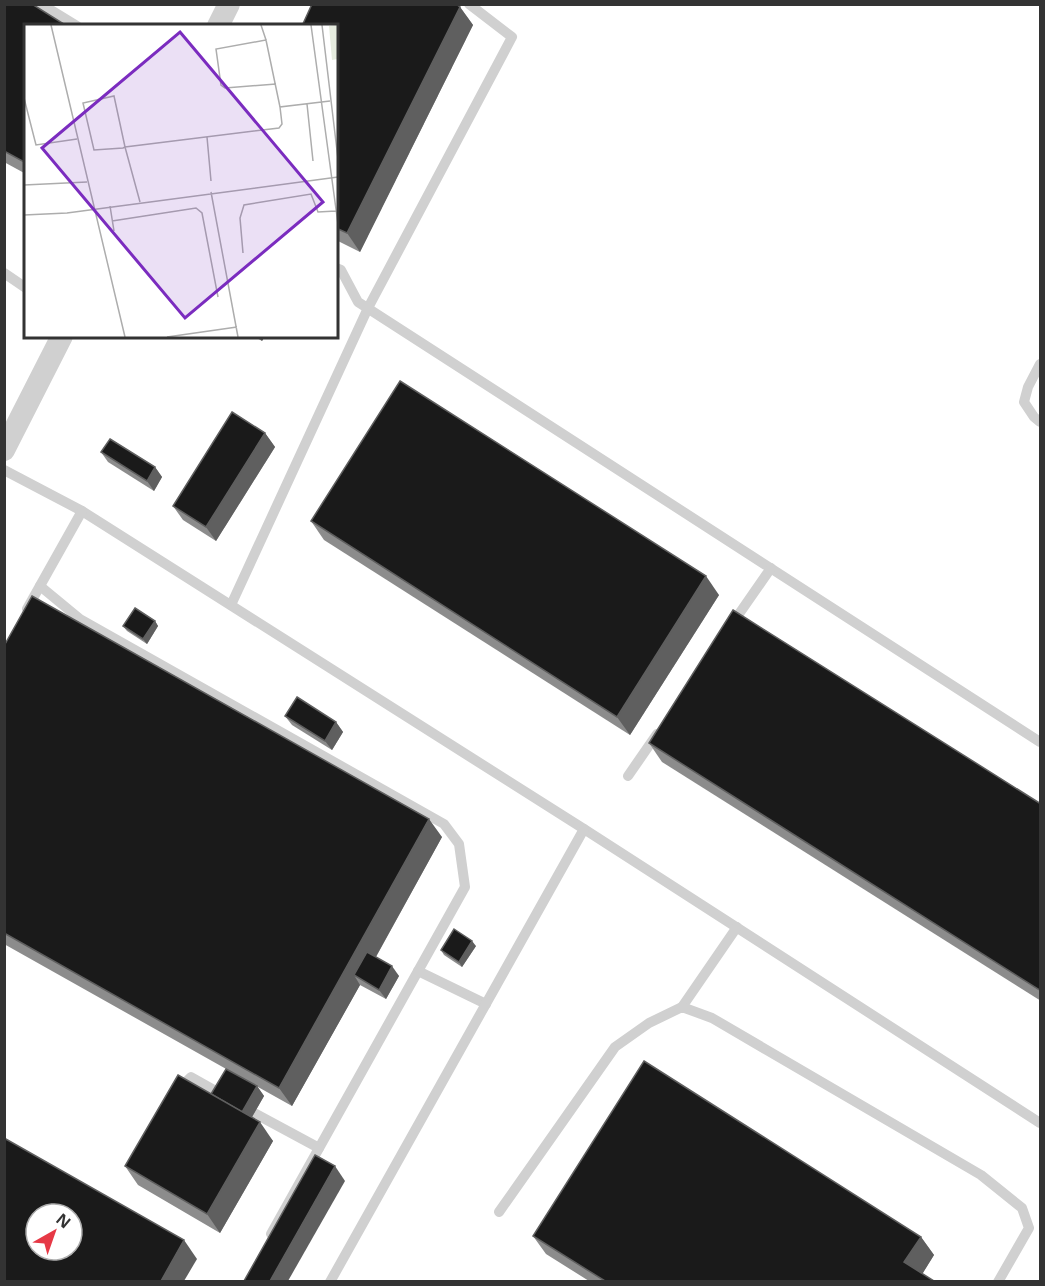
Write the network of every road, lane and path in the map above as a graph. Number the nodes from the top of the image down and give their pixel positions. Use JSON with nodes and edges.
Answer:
{"nodes":[{"id":1,"x":41,"y":4,"type":"edge"},
{"id":2,"x":229,"y":4,"type":"edge"},
{"id":3,"x":469,"y":4,"type":"edge"},
{"id":4,"x":74,"y":24,"type":"edge"},
{"id":5,"x":219,"y":24,"type":"edge"},
{"id":6,"x":338,"y":269,"type":"edge"},
{"id":7,"x":4,"y":273,"type":"edge"},
{"id":8,"x":24,"y":287,"type":"edge"},
{"id":9,"x":368,"y":308,"type":"junction"},
{"id":10,"x":61,"y":338,"type":"edge"},
{"id":11,"x":1041,"y":364,"type":"edge"},
{"id":12,"x":1041,"y":422,"type":"edge"},
{"id":13,"x":4,"y":450,"type":"edge"},
{"id":14,"x":4,"y":470,"type":"edge"},
{"id":15,"x":82,"y":511,"type":"junction"},
{"id":16,"x":771,"y":568,"type":"junction"},
{"id":17,"x":40,"y":586,"type":"junction"},
{"id":18,"x":231,"y":605,"type":"junction"},
{"id":19,"x":21,"y":621,"type":"edge"},
{"id":20,"x":726,"y":634,"type":"edge"},
{"id":21,"x":661,"y":728,"type":"edge"},
{"id":22,"x":1041,"y":742,"type":"edge"},
{"id":23,"x":628,"y":776,"type":"dead end"},
{"id":24,"x":584,"y":829,"type":"junction"},
{"id":25,"x":736,"y":927,"type":"junction"},
{"id":26,"x":418,"y":971,"type":"junction"},
{"id":27,"x":486,"y":1004,"type":"junction"},
{"id":28,"x":682,"y":1007,"type":"junction"},
{"id":29,"x":223,"y":1095,"type":"edge"},
{"id":30,"x":175,"y":1096,"type":"edge"},
{"id":31,"x":254,"y":1113,"type":"dead end"},
{"id":32,"x":1041,"y":1123,"type":"edge"},
{"id":33,"x":319,"y":1148,"type":"junction"},
{"id":34,"x":499,"y":1212,"type":"dead end"},
{"id":35,"x":267,"y":1240,"type":"edge"},
{"id":36,"x":330,"y":1281,"type":"edge"},
{"id":37,"x":998,"y":1281,"type":"edge"}],
"edges":[{"from":1,"to":4,"type":"lane"},
{"from":2,"to":5,"type":"street"},
{"from":3,"to":9,"type":"lane"},
{"from":6,"to":9,"type":"lane"},
{"from":7,"to":8,"type":"lane"},
{"from":9,"to":16,"type":"lane"},
{"from":9,"to":18,"type":"lane"},
{"from":10,"to":13,"type":"street"},
{"from":11,"to":12,"type":"lane"},
{"from":14,"to":15,"type":"lane"},
{"from":15,"to":17,"type":"lane"},
{"from":15,"to":18,"type":"lane"},
{"from":16,"to":20,"type":"lane"},
{"from":16,"to":22,"type":"lane"},
{"from":17,"to":19,"type":"lane"},
{"from":17,"to":26,"type":"lane"},
{"from":18,"to":24,"type":"lane"},
{"from":21,"to":23,"type":"lane"},
{"from":24,"to":25,"type":"lane"},
{"from":24,"to":27,"type":"lane"},
{"from":25,"to":28,"type":"lane"},
{"from":25,"to":32,"type":"lane"},
{"from":26,"to":27,"type":"lane"},
{"from":26,"to":33,"type":"lane"},
{"from":27,"to":36,"type":"lane"},
{"from":28,"to":34,"type":"lane"},
{"from":28,"to":37,"type":"lane"},
{"from":29,"to":30,"type":"lane"},
{"from":31,"to":33,"type":"lane"},
{"from":33,"to":35,"type":"lane"}]}
